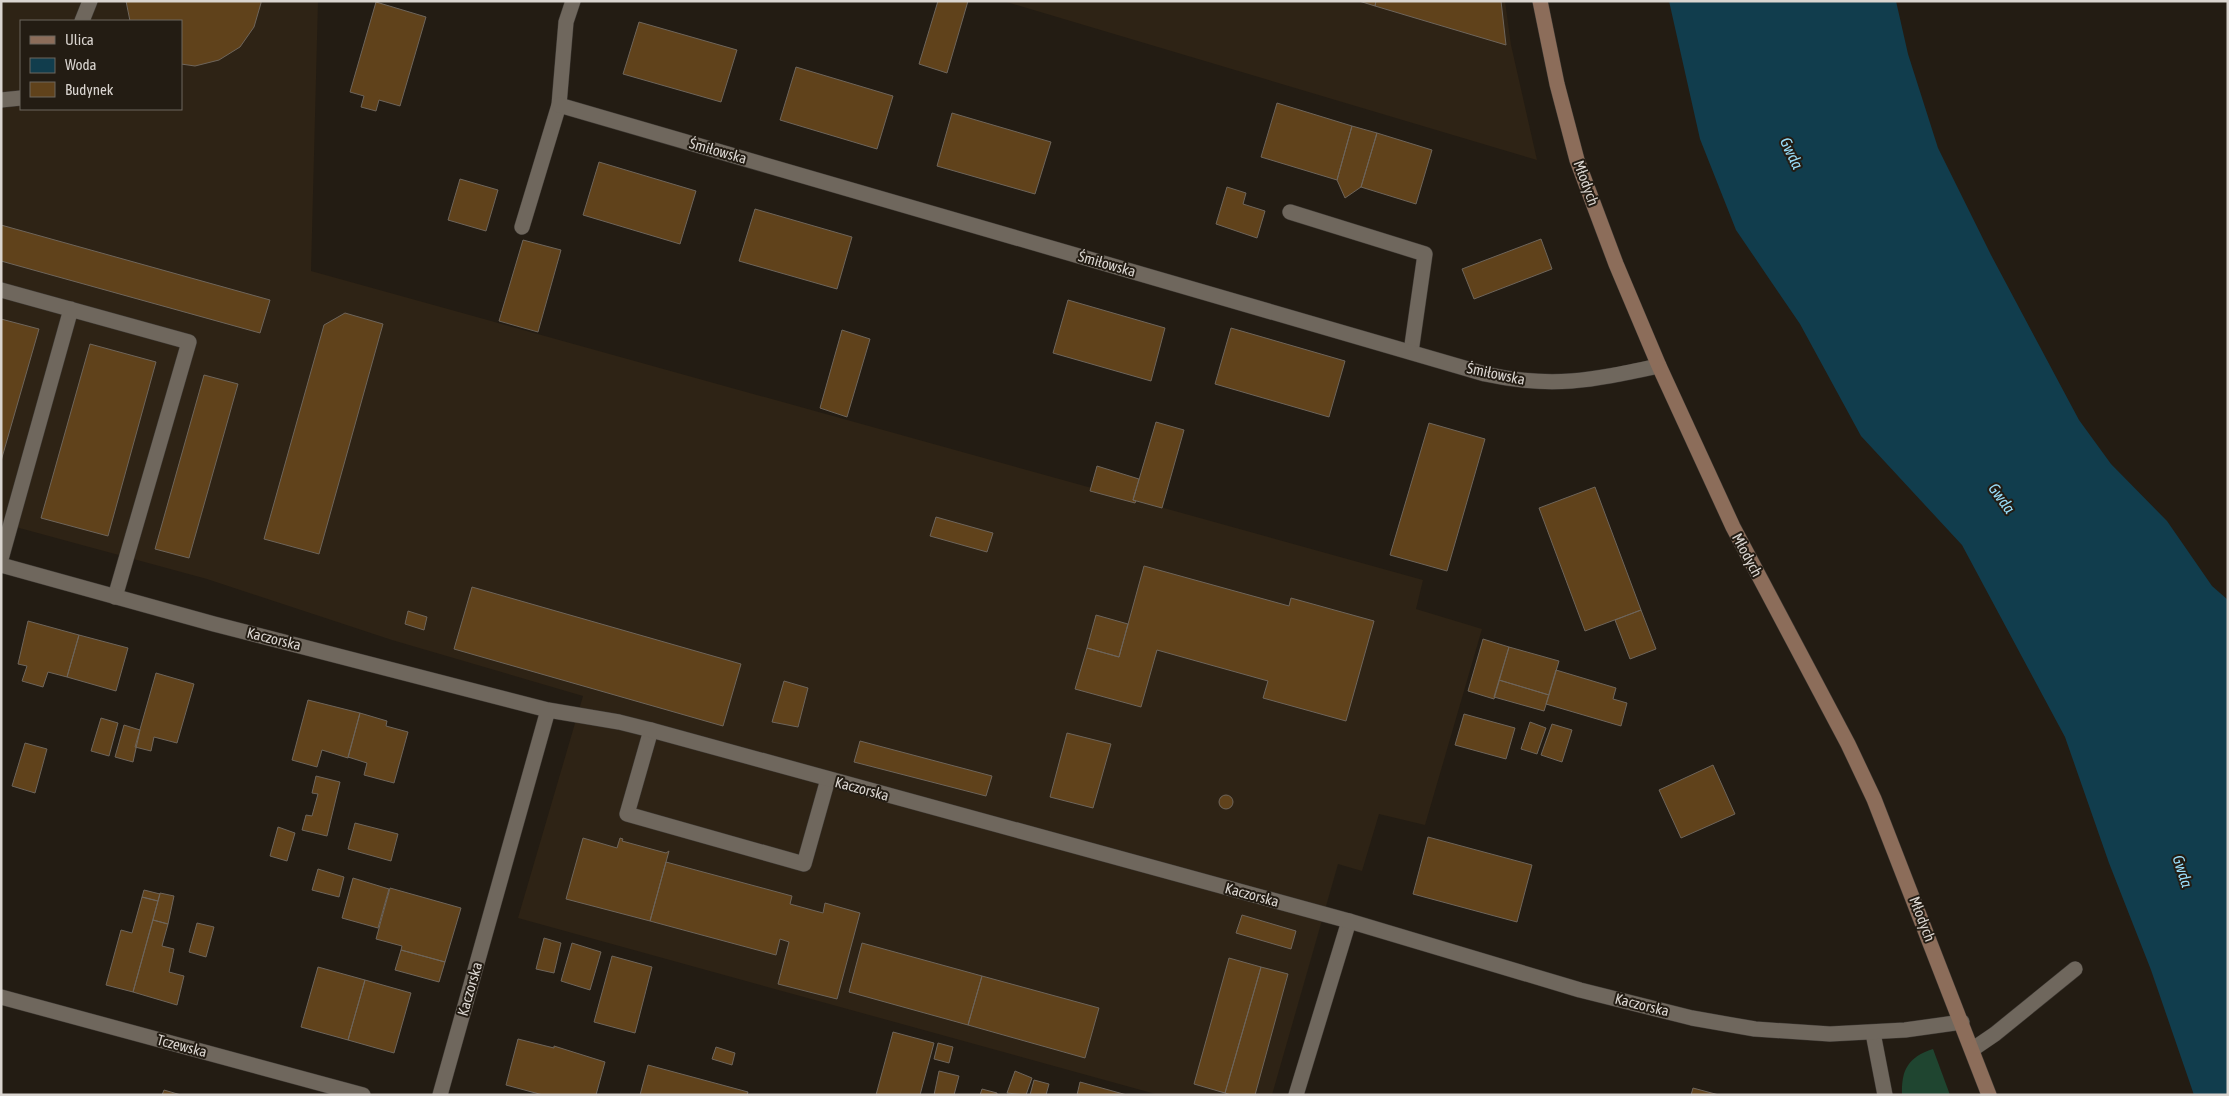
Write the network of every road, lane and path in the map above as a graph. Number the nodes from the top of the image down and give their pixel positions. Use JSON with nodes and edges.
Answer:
{"nodes":[{"id":1,"x":90,"y":1,"type":"edge"},
{"id":2,"x":573,"y":1,"type":"edge"},
{"id":3,"x":1540,"y":1,"type":"edge"},
{"id":4,"x":82,"y":20,"type":"edge"},
{"id":5,"x":20,"y":98,"type":"edge"},
{"id":6,"x":1,"y":100,"type":"edge"},
{"id":7,"x":560,"y":105,"type":"junction"},
{"id":8,"x":1290,"y":212,"type":"dead end"},
{"id":9,"x":522,"y":227,"type":"dead end"},
{"id":10,"x":1,"y":290,"type":"edge"},
{"id":11,"x":71,"y":309,"type":"junction"},
{"id":12,"x":1411,"y":352,"type":"junction"},
{"id":13,"x":1659,"y":366,"type":"junction"},
{"id":14,"x":1,"y":559,"type":"edge"},
{"id":15,"x":1,"y":565,"type":"edge"},
{"id":16,"x":115,"y":597,"type":"junction"},
{"id":17,"x":548,"y":710,"type":"junction"},
{"id":18,"x":651,"y":730,"type":"junction"},
{"id":19,"x":828,"y":779,"type":"junction"},
{"id":20,"x":1348,"y":921,"type":"junction"},
{"id":21,"x":2075,"y":969,"type":"dead end"},
{"id":22,"x":1,"y":997,"type":"edge"},
{"id":23,"x":1962,"y":1022,"type":"junction"},
{"id":24,"x":1873,"y":1033,"type":"junction"},
{"id":25,"x":1973,"y":1050,"type":"junction"},
{"id":26,"x":363,"y":1095,"type":"edge"},
{"id":27,"x":440,"y":1095,"type":"edge"},
{"id":28,"x":1296,"y":1095,"type":"edge"},
{"id":29,"x":1885,"y":1095,"type":"edge"},
{"id":30,"x":1989,"y":1095,"type":"edge"}],
"edges":[{"from":1,"to":4,"type":"street"},
{"from":2,"to":7,"type":"street"},
{"from":3,"to":13,"type":"street","name":"Młodych"},
{"from":5,"to":6,"type":"street"},
{"from":7,"to":9,"type":"street"},
{"from":7,"to":12,"type":"street","name":"Śmiłowska"},
{"from":8,"to":12,"type":"street"},
{"from":10,"to":11,"type":"street"},
{"from":11,"to":14,"type":"street"},
{"from":11,"to":16,"type":"street"},
{"from":12,"to":13,"type":"street","name":"Śmiłowska"},
{"from":13,"to":23,"type":"street","name":"Młodych"},
{"from":15,"to":16,"type":"street","name":"Kaczorska"},
{"from":16,"to":17,"type":"street","name":"Kaczorska"},
{"from":17,"to":18,"type":"street","name":"Kaczorska"},
{"from":17,"to":27,"type":"street","name":"Kaczorska"},
{"from":18,"to":19,"type":"street","name":"Kaczorska"},
{"from":18,"to":19,"type":"street"},
{"from":19,"to":20,"type":"street","name":"Kaczorska"},
{"from":20,"to":24,"type":"street","name":"Kaczorska"},
{"from":20,"to":28,"type":"street"},
{"from":21,"to":25,"type":"street"},
{"from":22,"to":26,"type":"street","name":"Tczewska"},
{"from":23,"to":24,"type":"street","name":"Kaczorska"},
{"from":23,"to":25,"type":"street","name":"Młodych"},
{"from":24,"to":29,"type":"street"},
{"from":25,"to":30,"type":"street","name":"Młodych"}]}
